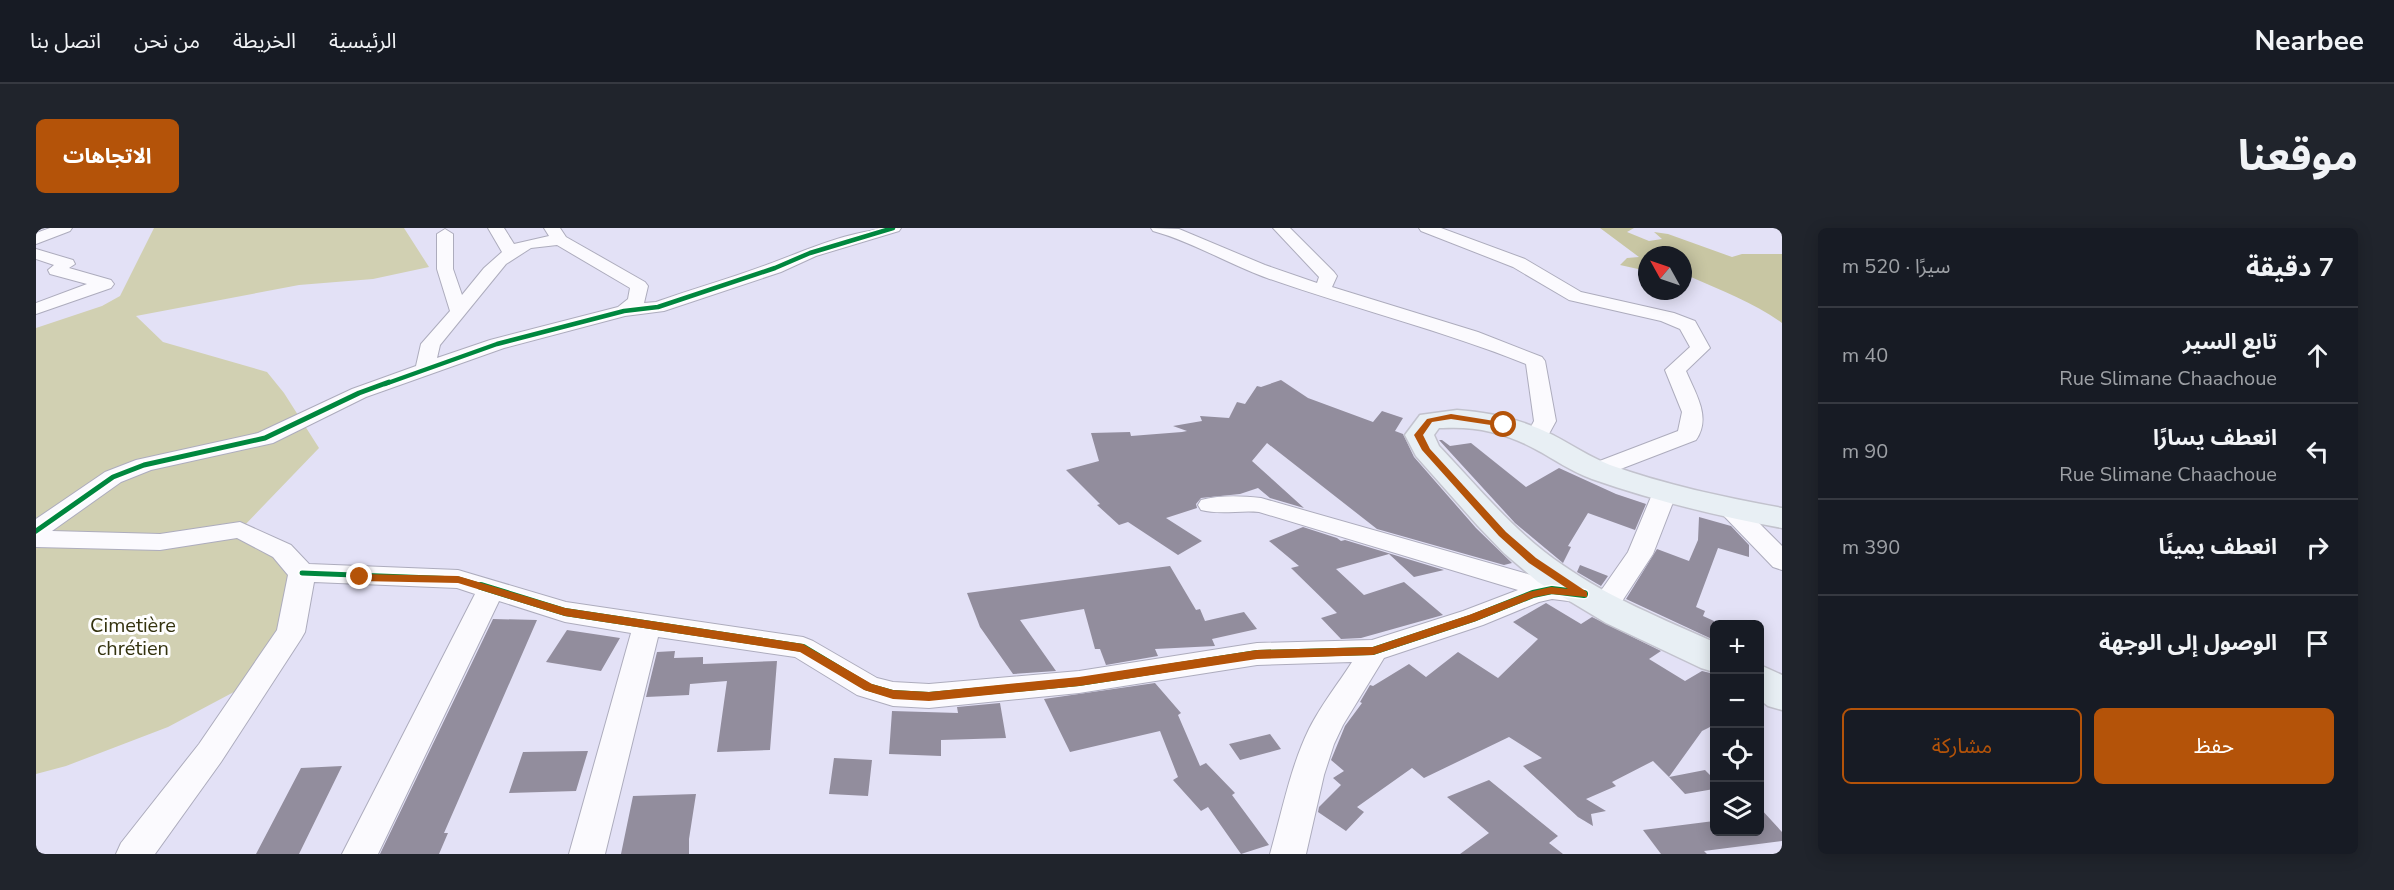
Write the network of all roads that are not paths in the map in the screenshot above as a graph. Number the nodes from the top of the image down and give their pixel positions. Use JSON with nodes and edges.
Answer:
{"nodes":[{"id":1,"x":64,"y":228,"type":"edge"},
{"id":2,"x":496,"y":228,"type":"edge"},
{"id":3,"x":893,"y":228,"type":"edge"},
{"id":4,"x":1159,"y":228,"type":"edge"},
{"id":5,"x":1281,"y":228,"type":"edge"},
{"id":6,"x":1427,"y":228,"type":"edge"},
{"id":7,"x":445,"y":234,"type":"dead end"},
{"id":8,"x":556,"y":234,"type":"edge"},
{"id":9,"x":36,"y":239,"type":"edge"},
{"id":10,"x":510,"y":252,"type":"junction"},
{"id":11,"x":36,"y":254,"type":"edge"},
{"id":12,"x":61,"y":267,"type":"junction"},
{"id":13,"x":36,"y":278,"type":"edge"},
{"id":14,"x":1322,"y":291,"type":"junction"},
{"id":15,"x":36,"y":309,"type":"edge"},
{"id":16,"x":624,"y":311,"type":"junction"},
{"id":17,"x":459,"y":312,"type":"junction"},
{"id":18,"x":424,"y":369,"type":"junction"},
{"id":19,"x":1536,"y":438,"type":"junction"},
{"id":20,"x":1597,"y":470,"type":"junction"},
{"id":21,"x":1665,"y":492,"type":"junction"},
{"id":22,"x":1210,"y":505,"type":"dead end"},
{"id":23,"x":1731,"y":509,"type":"junction"},
{"id":24,"x":1782,"y":518,"type":"edge"},
{"id":25,"x":36,"y":531,"type":"edge"},
{"id":26,"x":36,"y":539,"type":"edge"},
{"id":27,"x":1782,"y":561,"type":"edge"},
{"id":28,"x":302,"y":573,"type":"junction"},
{"id":29,"x":491,"y":589,"type":"junction"},
{"id":30,"x":1551,"y":590,"type":"junction"},
{"id":31,"x":1594,"y":600,"type":"junction"},
{"id":32,"x":647,"y":626,"type":"junction"},
{"id":33,"x":1373,"y":651,"type":"junction"},
{"id":34,"x":1710,"y":656,"type":"edge"},
{"id":35,"x":1764,"y":683,"type":"edge"},
{"id":36,"x":1782,"y":695,"type":"edge"},
{"id":37,"x":134,"y":854,"type":"edge"},
{"id":38,"x":360,"y":854,"type":"edge"},
{"id":39,"x":587,"y":854,"type":"edge"},
{"id":40,"x":1288,"y":854,"type":"edge"}],
"edges":[{"from":1,"to":9,"type":"street"},
{"from":2,"to":10,"type":"street"},
{"from":3,"to":16,"type":"street"},
{"from":4,"to":14,"type":"street"},
{"from":5,"to":14,"type":"street"},
{"from":6,"to":20,"type":"street"},
{"from":7,"to":17,"type":"street"},
{"from":8,"to":10,"type":"street"},
{"from":8,"to":16,"type":"street"},
{"from":10,"to":17,"type":"street"},
{"from":11,"to":12,"type":"street"},
{"from":12,"to":13,"type":"street"},
{"from":12,"to":15,"type":"street"},
{"from":14,"to":19,"type":"street"},
{"from":16,"to":18,"type":"street"},
{"from":17,"to":18,"type":"street"},
{"from":18,"to":25,"type":"street"},
{"from":19,"to":20,"type":"main road"},
{"from":19,"to":31,"type":"main road"},
{"from":20,"to":21,"type":"main road"},
{"from":21,"to":23,"type":"main road"},
{"from":21,"to":31,"type":"street"},
{"from":22,"to":30,"type":"street"},
{"from":23,"to":24,"type":"main road"},
{"from":23,"to":27,"type":"street"},
{"from":26,"to":28,"type":"street"},
{"from":28,"to":29,"type":"street"},
{"from":28,"to":37,"type":"street"},
{"from":29,"to":32,"type":"street"},
{"from":29,"to":38,"type":"street"},
{"from":30,"to":31,"type":"street"},
{"from":30,"to":33,"type":"street"},
{"from":31,"to":34,"type":"main road"},
{"from":32,"to":33,"type":"street"},
{"from":32,"to":39,"type":"street"},
{"from":33,"to":40,"type":"street"},
{"from":35,"to":36,"type":"main road"}]}
